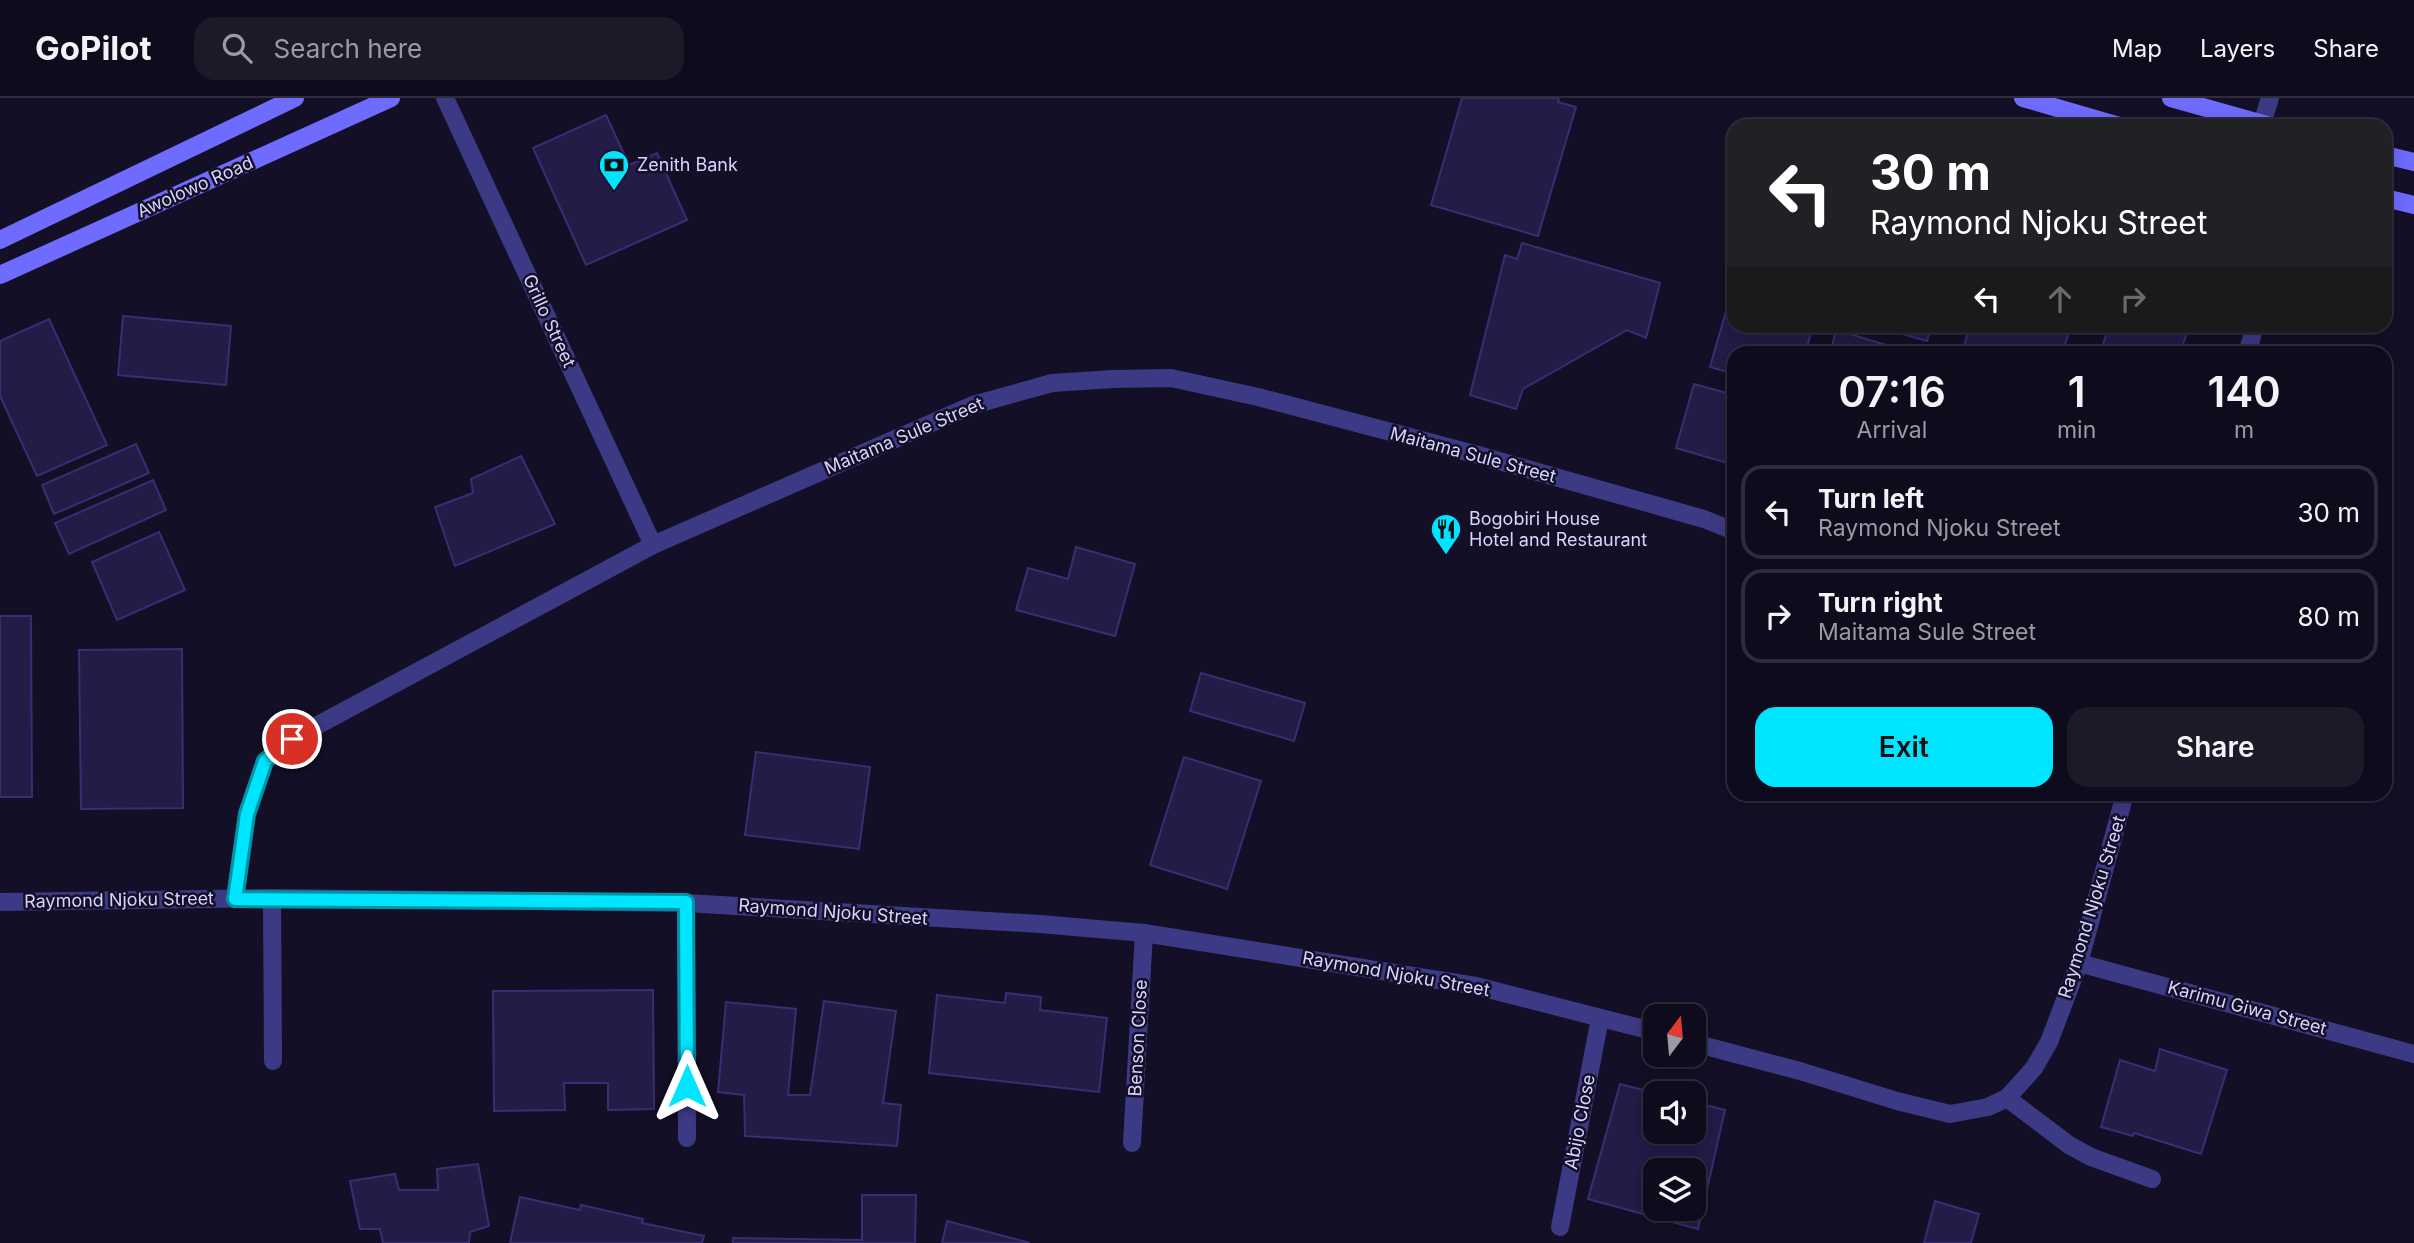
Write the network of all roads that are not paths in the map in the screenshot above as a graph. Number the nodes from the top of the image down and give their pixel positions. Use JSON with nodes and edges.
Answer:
{"nodes":[{"id":1,"x":295,"y":98,"type":"edge"},
{"id":2,"x":391,"y":98,"type":"edge"},
{"id":3,"x":445,"y":98,"type":"edge"},
{"id":4,"x":2023,"y":98,"type":"edge"},
{"id":5,"x":2171,"y":98,"type":"edge"},
{"id":6,"x":2270,"y":98,"type":"edge"},
{"id":7,"x":2095,"y":119,"type":"edge"},
{"id":8,"x":2245,"y":119,"type":"edge"},
{"id":9,"x":2267,"y":119,"type":"edge"},
{"id":10,"x":2392,"y":157,"type":"edge"},
{"id":11,"x":2414,"y":162,"type":"edge"},
{"id":12,"x":2392,"y":200,"type":"edge"},
{"id":13,"x":2414,"y":205,"type":"edge"},
{"id":14,"x":0,"y":240,"type":"edge"},
{"id":15,"x":0,"y":275,"type":"edge"},
{"id":16,"x":1727,"y":528,"type":"edge"},
{"id":17,"x":653,"y":545,"type":"junction"},
{"id":18,"x":2123,"y":801,"type":"edge"},
{"id":19,"x":272,"y":898,"type":"junction"},
{"id":20,"x":235,"y":899,"type":"junction"},
{"id":21,"x":0,"y":902,"type":"edge"},
{"id":22,"x":686,"y":902,"type":"junction"},
{"id":23,"x":1144,"y":933,"type":"junction"},
{"id":24,"x":2079,"y":962,"type":"junction"},
{"id":25,"x":1600,"y":1018,"type":"junction"},
{"id":26,"x":1643,"y":1029,"type":"edge"},
{"id":27,"x":1706,"y":1046,"type":"edge"},
{"id":28,"x":2414,"y":1054,"type":"edge"},
{"id":29,"x":273,"y":1061,"type":"dead end"},
{"id":30,"x":2007,"y":1098,"type":"junction"},
{"id":31,"x":687,"y":1138,"type":"dead end"},
{"id":32,"x":1132,"y":1143,"type":"dead end"},
{"id":33,"x":2152,"y":1179,"type":"dead end"},
{"id":34,"x":1560,"y":1227,"type":"dead end"}],
"edges":[{"from":1,"to":14,"type":"main road","name":"Awolowo Road"},
{"from":2,"to":15,"type":"main road","name":"Awolowo Road"},
{"from":3,"to":17,"type":"street","name":"Grillo Street"},
{"from":4,"to":7,"type":"main road"},
{"from":5,"to":8,"type":"main road"},
{"from":6,"to":9,"type":"street"},
{"from":10,"to":11,"type":"main road"},
{"from":12,"to":13,"type":"main road"},
{"from":16,"to":17,"type":"street","name":"Maitama Sule Street"},
{"from":17,"to":20,"type":"street","name":"Maitama Sule Street"},
{"from":18,"to":24,"type":"street","name":"Raymond Njoku Street"},
{"from":19,"to":20,"type":"street","name":"Raymond Njoku Street"},
{"from":19,"to":22,"type":"street","name":"Raymond Njoku Street"},
{"from":19,"to":29,"type":"street"},
{"from":20,"to":21,"type":"street","name":"Raymond Njoku Street"},
{"from":22,"to":23,"type":"street","name":"Raymond Njoku Street"},
{"from":22,"to":31,"type":"street"},
{"from":23,"to":25,"type":"street","name":"Raymond Njoku Street"},
{"from":23,"to":32,"type":"street","name":"Benson Close"},
{"from":24,"to":28,"type":"street","name":"Karimu Giwa Street"},
{"from":24,"to":30,"type":"street","name":"Raymond Njoku Street"},
{"from":25,"to":26,"type":"street","name":"Raymond Njoku Street"},
{"from":25,"to":34,"type":"street","name":"Abijo Close"},
{"from":27,"to":30,"type":"street","name":"Raymond Njoku Street"},
{"from":30,"to":33,"type":"street"}]}
